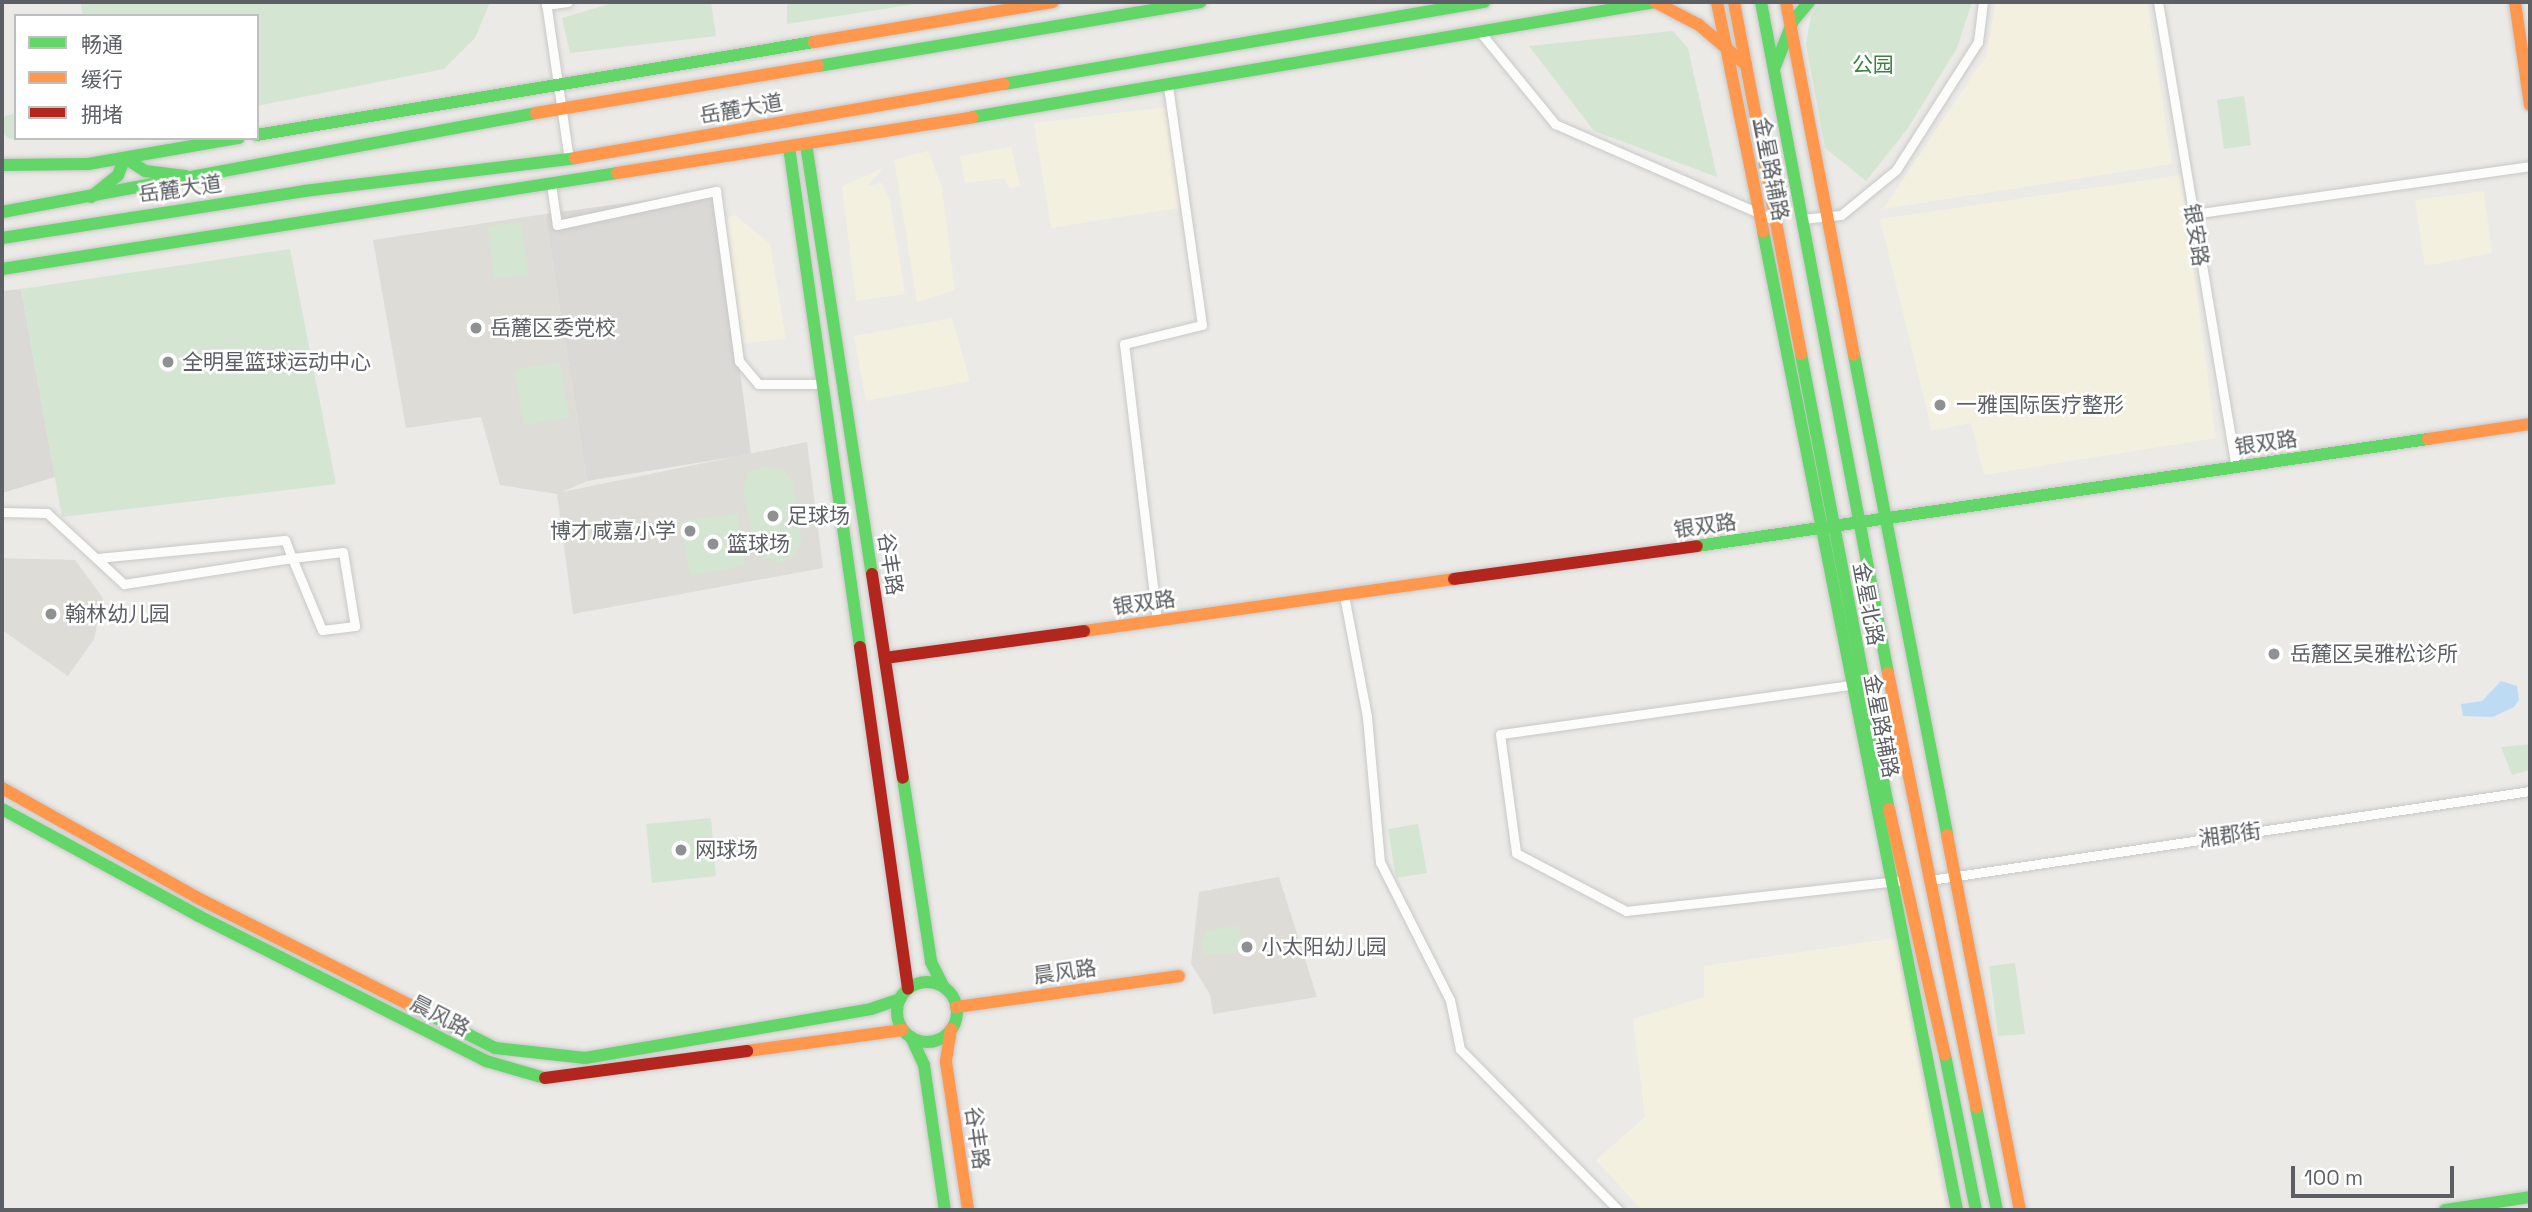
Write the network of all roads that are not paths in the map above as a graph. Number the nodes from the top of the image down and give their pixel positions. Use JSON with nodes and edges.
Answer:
{"nodes":[{"id":1,"x":568,"y":2,"type":"edge"},
{"id":2,"x":1053,"y":2,"type":"edge"},
{"id":3,"x":1201,"y":2,"type":"edge"},
{"id":4,"x":1484,"y":2,"type":"edge"},
{"id":5,"x":1655,"y":2,"type":"edge"},
{"id":6,"x":1717,"y":2,"type":"edge"},
{"id":7,"x":1734,"y":2,"type":"edge"},
{"id":8,"x":1761,"y":2,"type":"edge"},
{"id":9,"x":1786,"y":2,"type":"edge"},
{"id":10,"x":1809,"y":2,"type":"edge"},
{"id":11,"x":1983,"y":2,"type":"edge"},
{"id":12,"x":2158,"y":2,"type":"edge"},
{"id":13,"x":2515,"y":2,"type":"edge"},
{"id":14,"x":546,"y":3,"type":"edge"},
{"id":15,"x":1791,"y":27,"type":"junction"},
{"id":16,"x":1480,"y":32,"type":"junction"},
{"id":17,"x":1728,"y":50,"type":"junction"},
{"id":18,"x":1746,"y":65,"type":"junction"},
{"id":19,"x":1774,"y":70,"type":"junction"},
{"id":20,"x":560,"y":84,"type":"junction"},
{"id":21,"x":1168,"y":86,"type":"junction"},
{"id":22,"x":2530,"y":106,"type":"edge"},
{"id":23,"x":563,"y":109,"type":"junction"},
{"id":24,"x":259,"y":135,"type":"edge"},
{"id":25,"x":228,"y":140,"type":"edge"},
{"id":26,"x":806,"y":144,"type":"junction"},
{"id":27,"x":789,"y":147,"type":"junction"},
{"id":28,"x":125,"y":158,"type":"junction"},
{"id":29,"x":569,"y":159,"type":"junction"},
{"id":30,"x":2,"y":165,"type":"edge"},
{"id":31,"x":2530,"y":166,"type":"edge"},
{"id":32,"x":193,"y":178,"type":"junction"},
{"id":33,"x":551,"y":184,"type":"junction"},
{"id":34,"x":90,"y":198,"type":"junction"},
{"id":35,"x":2,"y":212,"type":"edge"},
{"id":36,"x":2193,"y":214,"type":"junction"},
{"id":37,"x":1829,"y":216,"type":"junction"},
{"id":38,"x":1802,"y":219,"type":"junction"},
{"id":39,"x":1775,"y":220,"type":"junction"},
{"id":40,"x":2,"y":238,"type":"edge"},
{"id":41,"x":2,"y":269,"type":"edge"},
{"id":42,"x":824,"y":384,"type":"junction"},
{"id":43,"x":2530,"y":424,"type":"edge"},
{"id":44,"x":2236,"y":467,"type":"junction"},
{"id":45,"x":2,"y":512,"type":"edge"},
{"id":46,"x":1885,"y":519,"type":"junction"},
{"id":47,"x":1859,"y":523,"type":"junction"},
{"id":48,"x":1828,"y":528,"type":"junction"},
{"id":49,"x":97,"y":558,"type":"junction"},
{"id":50,"x":292,"y":558,"type":"junction"},
{"id":51,"x":1344,"y":595,"type":"junction"},
{"id":52,"x":1157,"y":620,"type":"junction"},
{"id":53,"x":884,"y":658,"type":"junction"},
{"id":54,"x":1858,"y":684,"type":"junction"},
{"id":55,"x":2,"y":788,"type":"edge"},
{"id":56,"x":2530,"y":791,"type":"edge"},
{"id":57,"x":2,"y":809,"type":"edge"},
{"id":58,"x":1906,"y":880,"type":"junction"},
{"id":59,"x":1930,"y":880,"type":"junction"},
{"id":60,"x":1892,"y":881,"type":"junction"},
{"id":61,"x":1179,"y":976,"type":"dead end"},
{"id":62,"x":944,"y":987,"type":"junction"},
{"id":63,"x":904,"y":994,"type":"junction"},
{"id":64,"x":956,"y":1007,"type":"junction"},
{"id":65,"x":951,"y":1029,"type":"junction"},
{"id":66,"x":907,"y":1034,"type":"junction"},
{"id":67,"x":2018,"y":1195,"type":"junction"},
{"id":68,"x":2530,"y":1197,"type":"edge"},
{"id":69,"x":945,"y":1210,"type":"edge"},
{"id":70,"x":968,"y":1210,"type":"edge"},
{"id":71,"x":1618,"y":1210,"type":"edge"},
{"id":72,"x":1957,"y":1210,"type":"edge"},
{"id":73,"x":1976,"y":1210,"type":"edge"},
{"id":74,"x":1997,"y":1210,"type":"edge"},
{"id":75,"x":2020,"y":1210,"type":"edge"},
{"id":76,"x":2029,"y":1210,"type":"edge"},
{"id":77,"x":2445,"y":1210,"type":"edge"}],
"edges":[{"from":1,"to":14,"type":"street"},
{"from":2,"to":20,"type":"main road"},
{"from":3,"to":23,"type":"main road","name":"岳麓大道"},
{"from":4,"to":29,"type":"main road","name":"岳麓大道"},
{"from":5,"to":16,"type":"main road"},
{"from":5,"to":17,"type":"main road"},
{"from":6,"to":17,"type":"main road","name":"金星路辅路"},
{"from":7,"to":18,"type":"main road","name":"金星北路"},
{"from":8,"to":19,"type":"main road","name":"金星北路"},
{"from":9,"to":15,"type":"main road","name":"金星路辅路"},
{"from":10,"to":15,"type":"main road"},
{"from":11,"to":37,"type":"street"},
{"from":12,"to":36,"type":"street","name":"银安路"},
{"from":13,"to":22,"type":"main road"},
{"from":14,"to":20,"type":"street"},
{"from":15,"to":19,"type":"main road"},
{"from":15,"to":37,"type":"main road","name":"金星路辅路"},
{"from":16,"to":21,"type":"main road"},
{"from":16,"to":39,"type":"street"},
{"from":17,"to":18,"type":"main road"},
{"from":17,"to":48,"type":"main road","name":"金星路辅路"},
{"from":18,"to":39,"type":"main road","name":"金星北路"},
{"from":19,"to":38,"type":"main road","name":"金星北路"},
{"from":20,"to":23,"type":"street"},
{"from":20,"to":24,"type":"main road"},
{"from":21,"to":26,"type":"main road"},
{"from":21,"to":52,"type":"street"},
{"from":23,"to":29,"type":"street"},
{"from":23,"to":32,"type":"main road","name":"岳麓大道"},
{"from":25,"to":28,"type":"main road"},
{"from":26,"to":27,"type":"main road"},
{"from":26,"to":53,"type":"main road","name":"谷丰路"},
{"from":27,"to":33,"type":"main road"},
{"from":27,"to":42,"type":"main road","name":"谷丰路"},
{"from":28,"to":30,"type":"main road"},
{"from":28,"to":32,"type":"main road"},
{"from":28,"to":34,"type":"main road"},
{"from":29,"to":40,"type":"main road","name":"岳麓大道"},
{"from":31,"to":36,"type":"street"},
{"from":32,"to":34,"type":"main road","name":"岳麓大道"},
{"from":33,"to":41,"type":"main road"},
{"from":33,"to":42,"type":"street"},
{"from":34,"to":35,"type":"main road","name":"岳麓大道"},
{"from":36,"to":44,"type":"street","name":"银安路"},
{"from":37,"to":38,"type":"street"},
{"from":37,"to":46,"type":"main road","name":"金星路辅路"},
{"from":38,"to":47,"type":"main road","name":"金星北路"},
{"from":39,"to":48,"type":"main road","name":"金星北路"},
{"from":42,"to":63,"type":"main road","name":"谷丰路"},
{"from":43,"to":44,"type":"main road","name":"银双路"},
{"from":44,"to":46,"type":"main road","name":"银双路"},
{"from":45,"to":49,"type":"street"},
{"from":46,"to":47,"type":"main road","name":"银双路"},
{"from":46,"to":67,"type":"main road","name":"金星路辅路"},
{"from":47,"to":48,"type":"main road","name":"银双路"},
{"from":47,"to":59,"type":"main road","name":"金星北路"},
{"from":48,"to":51,"type":"main road","name":"银双路"},
{"from":48,"to":54,"type":"main road","name":"金星北路"},
{"from":49,"to":50,"type":"street"},
{"from":49,"to":50,"type":"street"},
{"from":50,"to":50,"type":"street"},
{"from":51,"to":52,"type":"main road","name":"银双路"},
{"from":51,"to":71,"type":"street"},
{"from":52,"to":53,"type":"main road","name":"银双路"},
{"from":53,"to":62,"type":"main road","name":"谷丰路"},
{"from":54,"to":58,"type":"main road","name":"金星北路"},
{"from":54,"to":60,"type":"main road","name":"金星路辅路"},
{"from":54,"to":60,"type":"street"},
{"from":55,"to":63,"type":"main road","name":"晨风路"},
{"from":56,"to":59,"type":"street","name":"湘郡街"},
{"from":57,"to":66,"type":"main road","name":"晨风路"},
{"from":58,"to":60,"type":"street"},
{"from":58,"to":73,"type":"main road","name":"金星北路"},
{"from":59,"to":74,"type":"main road","name":"金星北路"},
{"from":60,"to":72,"type":"main road","name":"金星路辅路"},
{"from":61,"to":64,"type":"main road","name":"晨风路"},
{"from":62,"to":63,"type":"main road"},
{"from":62,"to":64,"type":"main road"},
{"from":63,"to":66,"type":"main road"},
{"from":64,"to":65,"type":"main road"},
{"from":65,"to":66,"type":"main road"},
{"from":65,"to":70,"type":"main road","name":"谷丰路"},
{"from":66,"to":69,"type":"main road","name":"谷丰路"},
{"from":67,"to":75,"type":"main road","name":"金星路辅路"},
{"from":67,"to":76,"type":"main road"},
{"from":68,"to":77,"type":"main road"}]}
